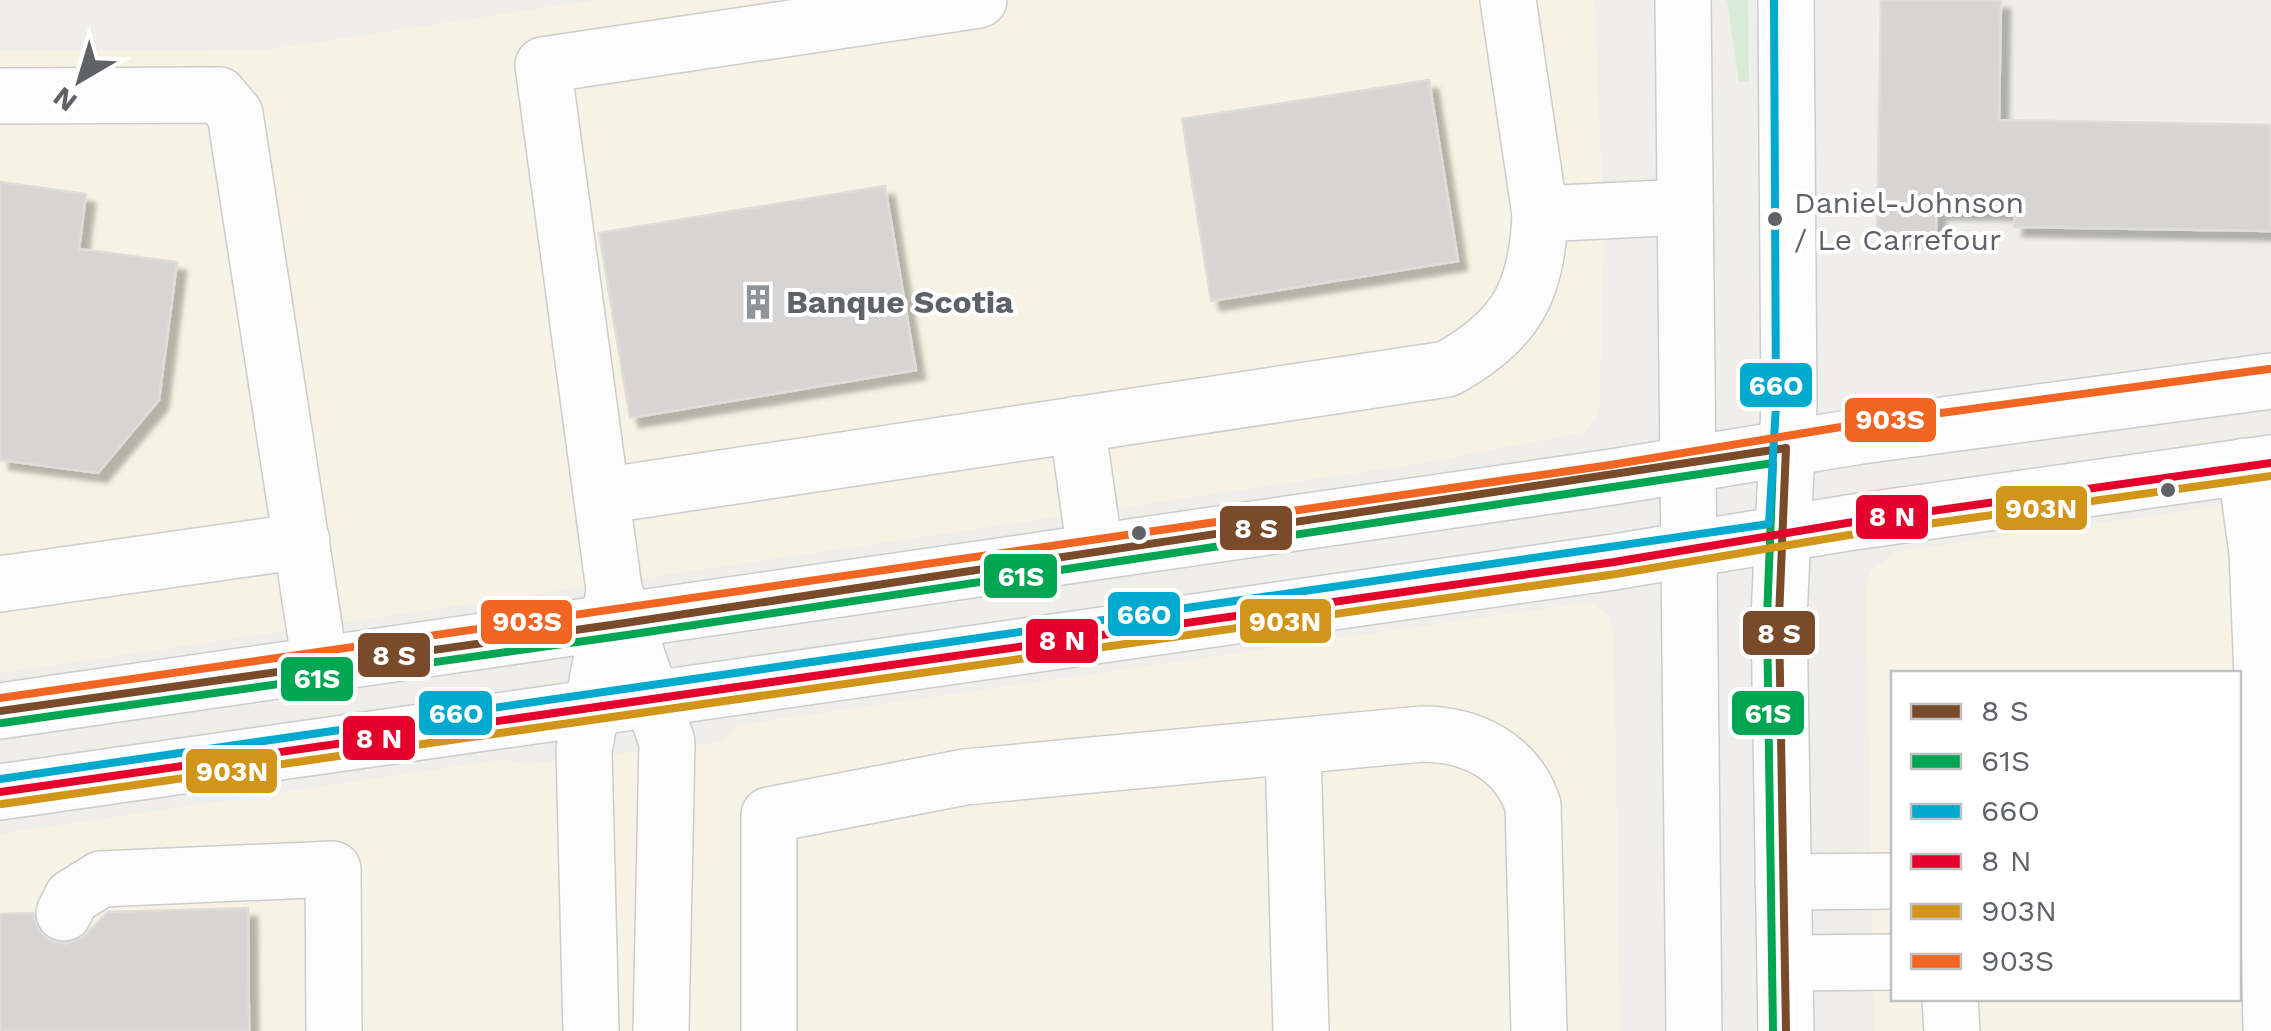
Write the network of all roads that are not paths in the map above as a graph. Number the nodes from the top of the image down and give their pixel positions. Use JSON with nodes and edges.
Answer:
{"nodes":[{"id":1,"x":978,"y":0,"type":"edge"},
{"id":2,"x":1508,"y":0,"type":"edge"},
{"id":3,"x":1683,"y":0,"type":"edge"},
{"id":4,"x":1786,"y":0,"type":"edge"},
{"id":5,"x":0,"y":96,"type":"edge"},
{"id":6,"x":1686,"y":207,"type":"junction"},
{"id":7,"x":1540,"y":214,"type":"junction"},
{"id":8,"x":2271,"y":381,"type":"edge"},
{"id":9,"x":1077,"y":424,"type":"junction"},
{"id":10,"x":1786,"y":448,"type":"junction"},
{"id":11,"x":1687,"y":465,"type":"junction"},
{"id":12,"x":2258,"y":465,"type":"edge"},
{"id":13,"x":602,"y":496,"type":"junction"},
{"id":14,"x":1781,"y":534,"type":"junction"},
{"id":15,"x":302,"y":542,"type":"junction"},
{"id":16,"x":1095,"y":551,"type":"junction"},
{"id":17,"x":1688,"y":551,"type":"junction"},
{"id":18,"x":0,"y":584,"type":"edge"},
{"id":19,"x":615,"y":612,"type":"junction"},
{"id":20,"x":320,"y":664,"type":"junction"},
{"id":21,"x":652,"y":701,"type":"junction"},
{"id":22,"x":592,"y":710,"type":"junction"},
{"id":23,"x":0,"y":711,"type":"edge"},
{"id":24,"x":1293,"y":749,"type":"junction"},
{"id":25,"x":2268,"y":776,"type":"edge"},
{"id":26,"x":0,"y":792,"type":"edge"},
{"id":27,"x":1891,"y":881,"type":"edge"},
{"id":28,"x":1783,"y":882,"type":"junction"},
{"id":29,"x":64,"y":913,"type":"dead end"},
{"id":30,"x":1785,"y":962,"type":"junction"},
{"id":31,"x":1891,"y":962,"type":"edge"},
{"id":32,"x":1950,"y":1001,"type":"edge"},
{"id":33,"x":334,"y":1031,"type":"edge"},
{"id":34,"x":591,"y":1031,"type":"edge"},
{"id":35,"x":661,"y":1031,"type":"edge"},
{"id":36,"x":769,"y":1031,"type":"edge"},
{"id":37,"x":1302,"y":1031,"type":"edge"},
{"id":38,"x":1539,"y":1031,"type":"edge"},
{"id":39,"x":1694,"y":1031,"type":"edge"},
{"id":40,"x":1786,"y":1031,"type":"edge"},
{"id":41,"x":1952,"y":1031,"type":"edge"},
{"id":42,"x":2271,"y":1031,"type":"edge"}],
"edges":[{"from":1,"to":13,"type":"street"},
{"from":2,"to":7,"type":"street"},
{"from":3,"to":6,"type":"street"},
{"from":4,"to":10,"type":"street"},
{"from":5,"to":15,"type":"street"},
{"from":6,"to":7,"type":"street"},
{"from":6,"to":11,"type":"street"},
{"from":7,"to":9,"type":"street"},
{"from":8,"to":10,"type":"street"},
{"from":9,"to":13,"type":"street"},
{"from":9,"to":16,"type":"street"},
{"from":10,"to":11,"type":"street"},
{"from":10,"to":14,"type":"street"},
{"from":11,"to":16,"type":"street"},
{"from":11,"to":17,"type":"street"},
{"from":12,"to":14,"type":"street"},
{"from":12,"to":25,"type":"street"},
{"from":13,"to":19,"type":"street"},
{"from":14,"to":17,"type":"street"},
{"from":14,"to":28,"type":"street"},
{"from":15,"to":18,"type":"street"},
{"from":15,"to":20,"type":"street"},
{"from":16,"to":19,"type":"street"},
{"from":17,"to":21,"type":"street"},
{"from":17,"to":39,"type":"street"},
{"from":19,"to":20,"type":"street"},
{"from":19,"to":21,"type":"street"},
{"from":19,"to":22,"type":"street"},
{"from":20,"to":23,"type":"street"},
{"from":21,"to":22,"type":"street"},
{"from":21,"to":35,"type":"street"},
{"from":22,"to":26,"type":"street"},
{"from":22,"to":34,"type":"street"},
{"from":24,"to":36,"type":"street"},
{"from":24,"to":37,"type":"street"},
{"from":24,"to":38,"type":"street"},
{"from":25,"to":42,"type":"street"},
{"from":27,"to":28,"type":"street"},
{"from":28,"to":30,"type":"street"},
{"from":29,"to":33,"type":"street"},
{"from":30,"to":31,"type":"street"},
{"from":30,"to":40,"type":"street"},
{"from":32,"to":41,"type":"street"}]}
